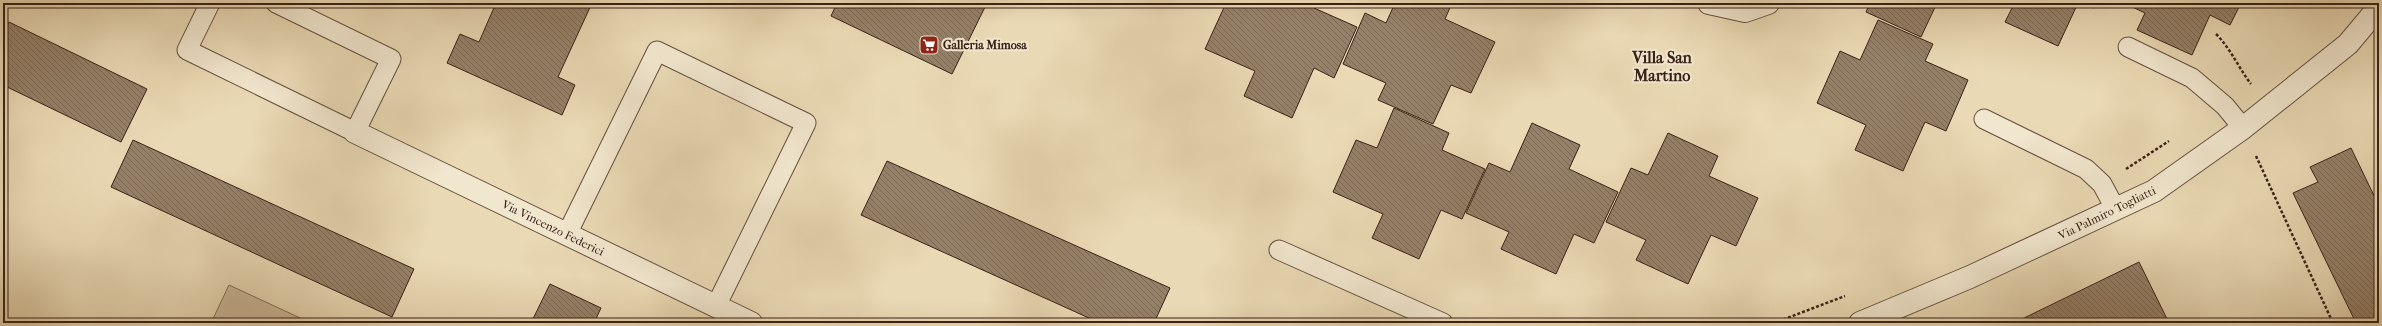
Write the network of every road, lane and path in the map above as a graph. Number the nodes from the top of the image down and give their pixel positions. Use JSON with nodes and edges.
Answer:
{"nodes":[{"id":1,"x":210,"y":3,"type":"edge"},
{"id":2,"x":276,"y":3,"type":"edge"},
{"id":3,"x":1709,"y":3,"type":"edge"},
{"id":4,"x":1768,"y":3,"type":"edge"},
{"id":5,"x":2379,"y":7,"type":"edge"},
{"id":6,"x":2379,"y":28,"type":"edge"},
{"id":7,"x":2216,"y":34,"type":"dead end"},
{"id":8,"x":2348,"y":44,"type":"junction"},
{"id":9,"x":2128,"y":47,"type":"dead end"},
{"id":10,"x":2252,"y":84,"type":"dead end"},
{"id":11,"x":1984,"y":119,"type":"dead end"},
{"id":12,"x":2243,"y":128,"type":"junction"},
{"id":13,"x":355,"y":132,"type":"junction"},
{"id":14,"x":2116,"y":210,"type":"junction"},
{"id":15,"x":566,"y":234,"type":"junction"},
{"id":16,"x":1279,"y":250,"type":"dead end"},
{"id":17,"x":716,"y":306,"type":"junction"},
{"id":18,"x":751,"y":323,"type":"edge"},
{"id":19,"x":1443,"y":323,"type":"edge"},
{"id":20,"x":1860,"y":323,"type":"edge"},
{"id":21,"x":2333,"y":323,"type":"edge"}],
"edges":[{"from":1,"to":13,"type":"lane"},
{"from":2,"to":13,"type":"lane"},
{"from":3,"to":4,"type":"street"},
{"from":5,"to":8,"type":"street","name":"Via Palmiro Togliatti"},
{"from":6,"to":8,"type":"street"},
{"from":7,"to":10,"type":"path"},
{"from":8,"to":12,"type":"street","name":"Via Palmiro Togliatti"},
{"from":9,"to":12,"type":"lane"},
{"from":11,"to":14,"type":"lane"},
{"from":12,"to":14,"type":"street","name":"Via Palmiro Togliatti"},
{"from":12,"to":21,"type":"path"},
{"from":13,"to":15,"type":"street","name":"Via Vincenzo Federici"},
{"from":14,"to":20,"type":"street","name":"Via Palmiro Togliatti"},
{"from":15,"to":17,"type":"street","name":"Via Vincenzo Federici"},
{"from":15,"to":17,"type":"lane"},
{"from":16,"to":19,"type":"lane"},
{"from":17,"to":18,"type":"street","name":"Via Vincenzo Federici"}]}
